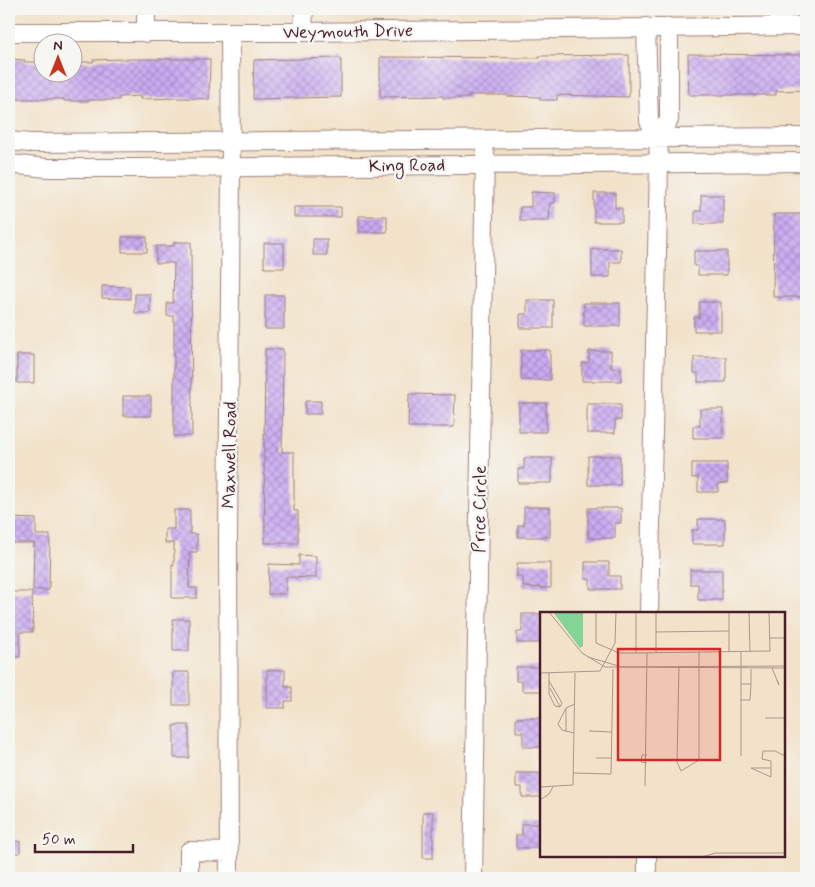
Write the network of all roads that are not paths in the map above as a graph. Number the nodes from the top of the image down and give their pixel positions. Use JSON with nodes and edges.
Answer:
{"nodes":[{"id":1,"x":146,"y":9,"type":"edge"},
{"id":2,"x":304,"y":9,"type":"edge"},
{"id":3,"x":806,"y":26,"type":"edge"},
{"id":4,"x":646,"y":27,"type":"junction"},
{"id":5,"x":669,"y":27,"type":"junction"},
{"id":6,"x":9,"y":32,"type":"edge"},
{"id":7,"x":146,"y":32,"type":"junction"},
{"id":8,"x":230,"y":32,"type":"junction"},
{"id":9,"x":303,"y":32,"type":"junction"},
{"id":10,"x":759,"y":137,"type":"junction"},
{"id":11,"x":806,"y":137,"type":"edge"},
{"id":12,"x":658,"y":138,"type":"junction"},
{"id":13,"x":485,"y":140,"type":"junction"},
{"id":14,"x":9,"y":141,"type":"edge"},
{"id":15,"x":230,"y":143,"type":"junction"},
{"id":16,"x":757,"y":162,"type":"junction"},
{"id":17,"x":806,"y":162,"type":"edge"},
{"id":18,"x":659,"y":163,"type":"junction"},
{"id":19,"x":9,"y":164,"type":"edge"},
{"id":20,"x":485,"y":164,"type":"junction"},
{"id":21,"x":231,"y":168,"type":"junction"},
{"id":22,"x":650,"y":612,"type":"edge"},
{"id":23,"x":229,"y":852,"type":"junction"},
{"id":24,"x":647,"y":857,"type":"edge"},
{"id":25,"x":189,"y":878,"type":"edge"},
{"id":26,"x":229,"y":878,"type":"edge"},
{"id":27,"x":473,"y":878,"type":"edge"},
{"id":28,"x":647,"y":878,"type":"edge"}],
"edges":[{"from":1,"to":7,"type":"street"},
{"from":2,"to":9,"type":"street"},
{"from":3,"to":5,"type":"street","name":"Weymouth Drive"},
{"from":4,"to":5,"type":"street","name":"Weymouth Drive"},
{"from":4,"to":9,"type":"street","name":"Weymouth Drive"},
{"from":4,"to":12,"type":"street"},
{"from":5,"to":12,"type":"street"},
{"from":6,"to":7,"type":"street","name":"Weymouth Drive"},
{"from":7,"to":8,"type":"street","name":"Weymouth Drive"},
{"from":8,"to":9,"type":"street","name":"Weymouth Drive"},
{"from":8,"to":15,"type":"street","name":"Maxwell Road"},
{"from":10,"to":11,"type":"street","name":"King Road"},
{"from":10,"to":12,"type":"street","name":"King Road"},
{"from":10,"to":16,"type":"street"},
{"from":12,"to":13,"type":"street","name":"King Road"},
{"from":12,"to":18,"type":"street"},
{"from":13,"to":15,"type":"street","name":"King Road"},
{"from":13,"to":20,"type":"street","name":"Price Circle"},
{"from":14,"to":15,"type":"street","name":"King Road"},
{"from":15,"to":21,"type":"street","name":"Maxwell Road"},
{"from":16,"to":17,"type":"street","name":"King Road"},
{"from":16,"to":18,"type":"street","name":"King Road"},
{"from":18,"to":20,"type":"street","name":"King Road"},
{"from":18,"to":22,"type":"street"},
{"from":19,"to":21,"type":"street","name":"King Road"},
{"from":20,"to":21,"type":"street","name":"King Road"},
{"from":20,"to":27,"type":"street","name":"Price Circle"},
{"from":21,"to":23,"type":"street","name":"Maxwell Road"},
{"from":23,"to":25,"type":"street"},
{"from":23,"to":26,"type":"street","name":"Maxwell Road"},
{"from":24,"to":28,"type":"street"}]}
